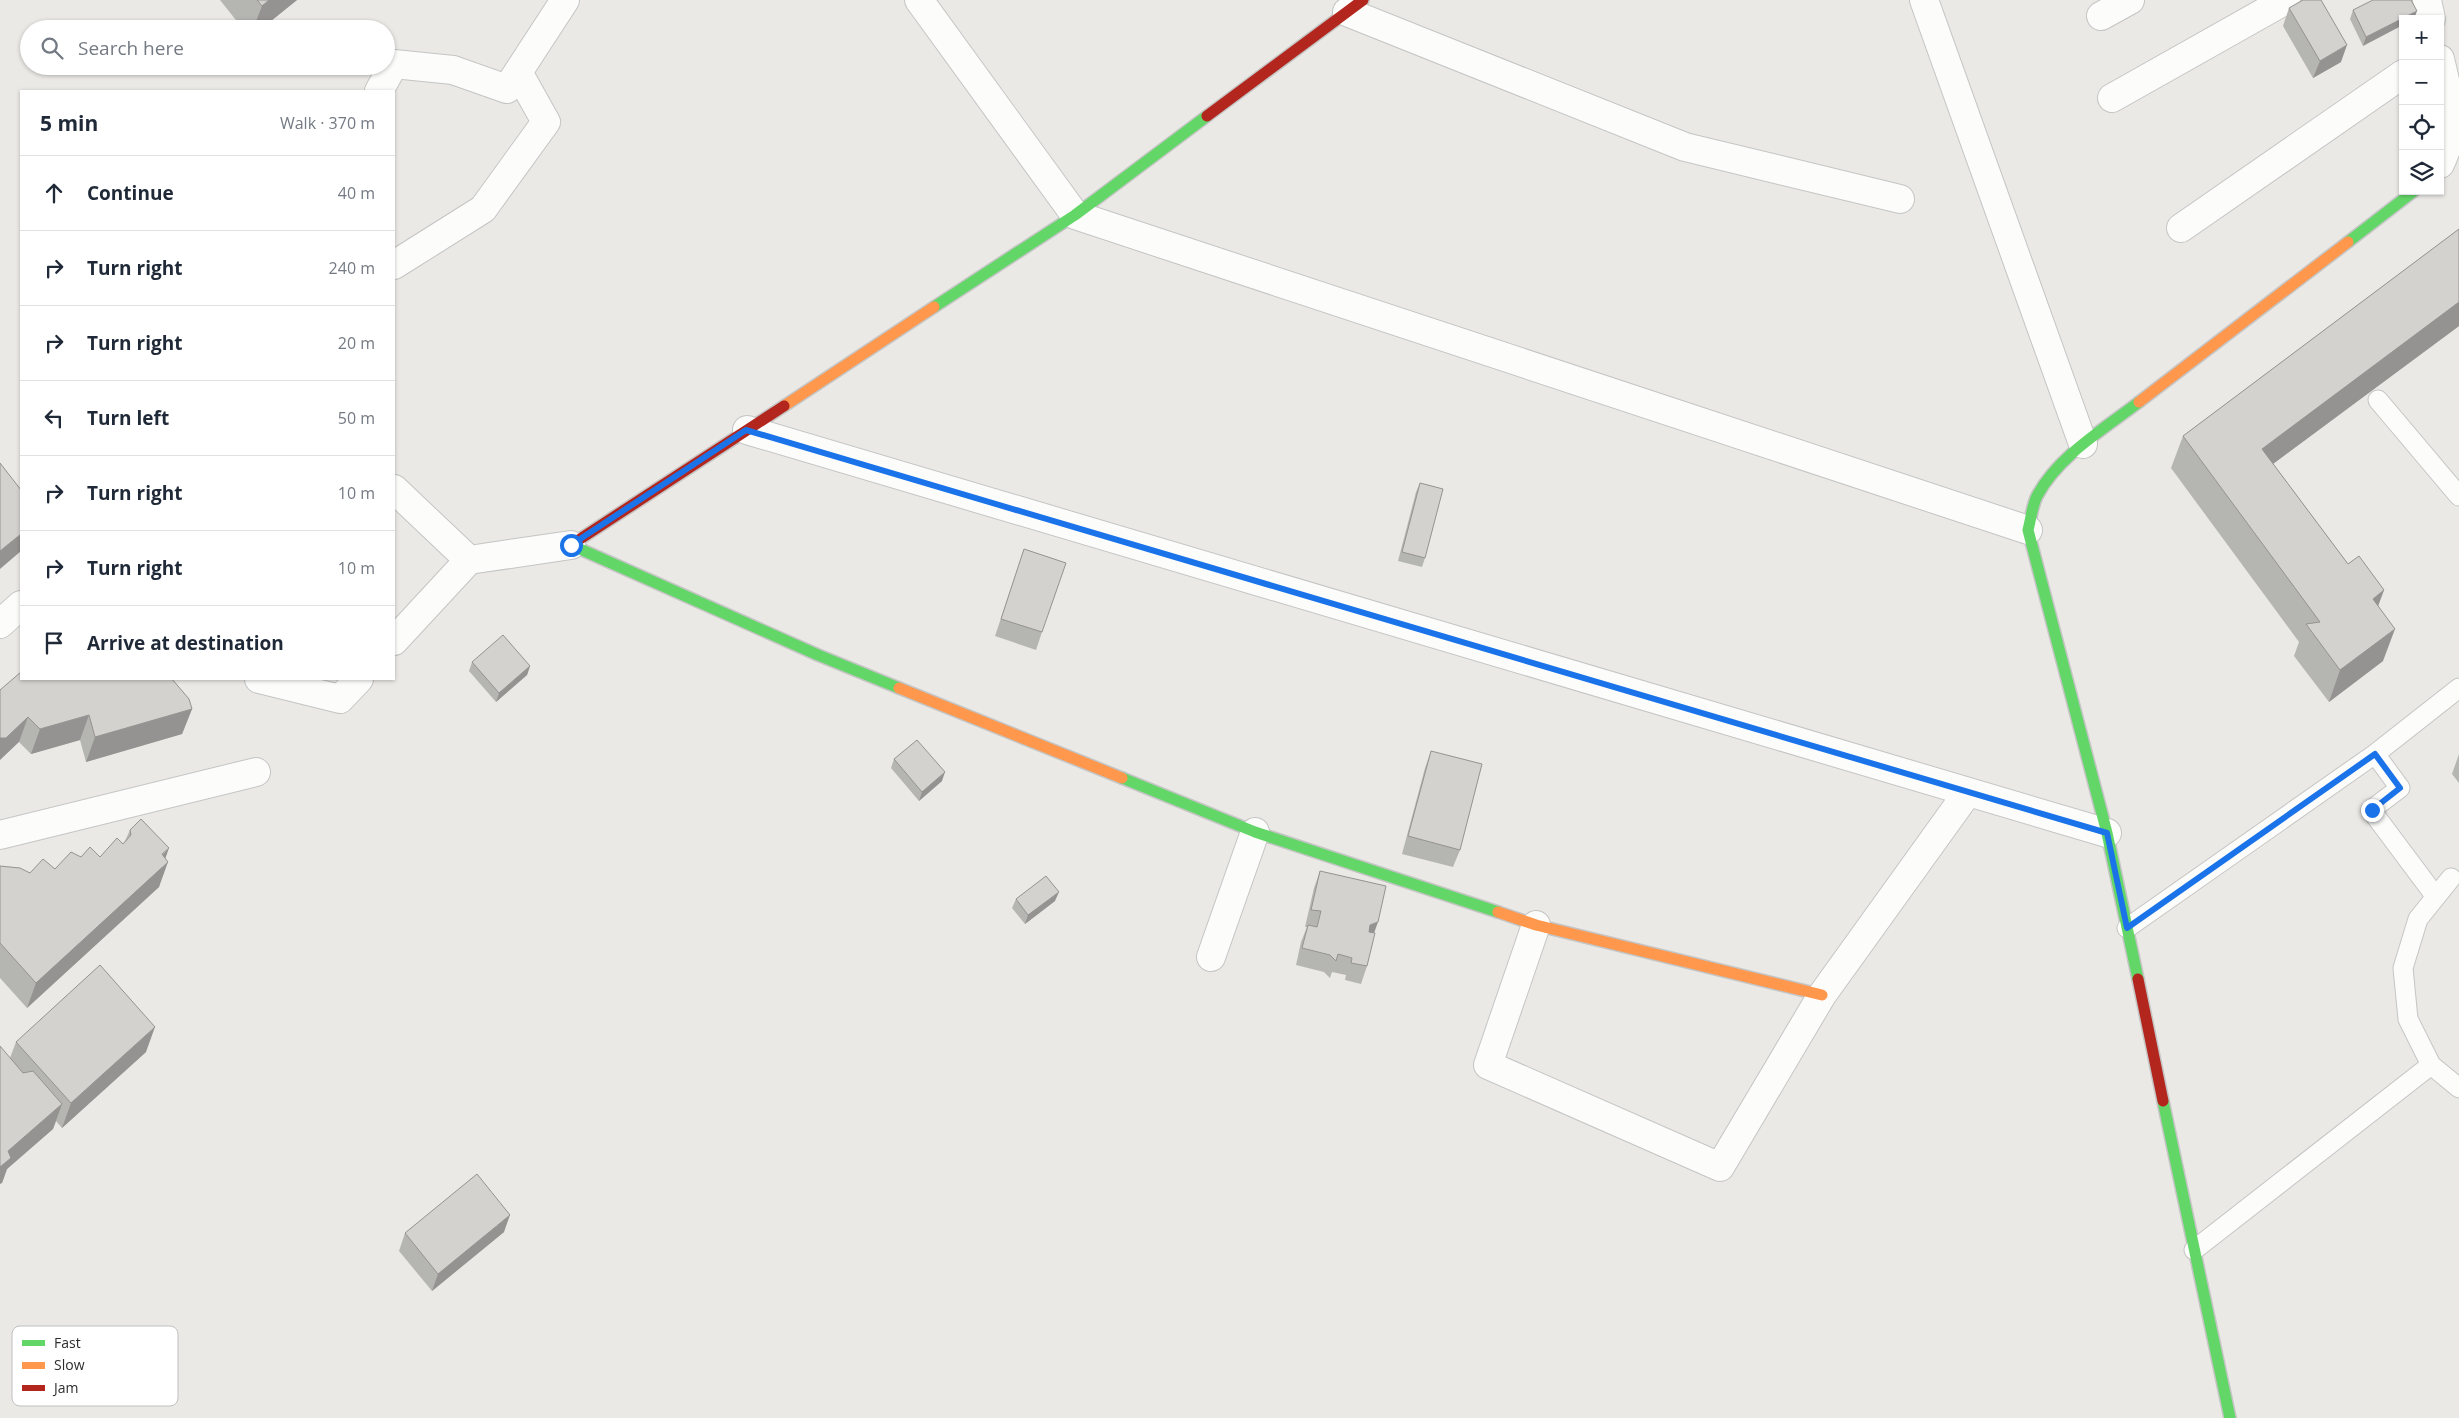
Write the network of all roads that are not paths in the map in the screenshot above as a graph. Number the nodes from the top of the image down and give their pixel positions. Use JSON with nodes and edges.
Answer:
{"nodes":[{"id":1,"x":565,"y":0,"type":"edge"},
{"id":2,"x":919,"y":0,"type":"edge"},
{"id":3,"x":1924,"y":0,"type":"edge"},
{"id":4,"x":2130,"y":0,"type":"edge"},
{"id":5,"x":2286,"y":0,"type":"edge"},
{"id":6,"x":2427,"y":0,"type":"edge"},
{"id":7,"x":1355,"y":6,"type":"edge"},
{"id":8,"x":2430,"y":15,"type":"edge"},
{"id":9,"x":2101,"y":16,"type":"dead end"},
{"id":10,"x":2440,"y":60,"type":"edge"},
{"id":11,"x":395,"y":64,"type":"edge"},
{"id":12,"x":518,"y":72,"type":"junction"},
{"id":13,"x":388,"y":75,"type":"edge"},
{"id":14,"x":2399,"y":77,"type":"edge"},
{"id":15,"x":380,"y":90,"type":"edge"},
{"id":16,"x":2112,"y":98,"type":"dead end"},
{"id":17,"x":2444,"y":157,"type":"edge"},
{"id":18,"x":2409,"y":195,"type":"edge"},
{"id":19,"x":1900,"y":198,"type":"dead end"},
{"id":20,"x":1075,"y":215,"type":"junction"},
{"id":21,"x":2181,"y":228,"type":"dead end"},
{"id":22,"x":395,"y":263,"type":"edge"},
{"id":23,"x":2378,"y":400,"type":"edge"},
{"id":24,"x":746,"y":430,"type":"junction"},
{"id":25,"x":2084,"y":444,"type":"junction"},
{"id":26,"x":395,"y":491,"type":"edge"},
{"id":27,"x":2459,"y":496,"type":"edge"},
{"id":28,"x":2028,"y":530,"type":"junction"},
{"id":29,"x":571,"y":545,"type":"junction"},
{"id":30,"x":469,"y":560,"type":"junction"},
{"id":31,"x":20,"y":606,"type":"edge"},
{"id":32,"x":0,"y":624,"type":"edge"},
{"id":33,"x":395,"y":640,"type":"edge"},
{"id":34,"x":263,"y":680,"type":"edge"},
{"id":35,"x":358,"y":680,"type":"edge"},
{"id":36,"x":2459,"y":688,"type":"edge"},
{"id":37,"x":2375,"y":754,"type":"junction"},
{"id":38,"x":256,"y":772,"type":"dead end"},
{"id":39,"x":1968,"y":792,"type":"junction"},
{"id":40,"x":1254,"y":832,"type":"junction"},
{"id":41,"x":2107,"y":833,"type":"junction"},
{"id":42,"x":0,"y":835,"type":"edge"},
{"id":43,"x":2451,"y":878,"type":"dead end"},
{"id":44,"x":2436,"y":897,"type":"junction"},
{"id":45,"x":1536,"y":924,"type":"junction"},
{"id":46,"x":2127,"y":928,"type":"junction"},
{"id":47,"x":1211,"y":957,"type":"dead end"},
{"id":48,"x":1822,"y":995,"type":"junction"},
{"id":49,"x":2431,"y":1065,"type":"junction"},
{"id":50,"x":2459,"y":1088,"type":"edge"},
{"id":51,"x":2194,"y":1250,"type":"junction"},
{"id":52,"x":2230,"y":1418,"type":"edge"}],
"edges":[{"from":1,"to":12,"type":"street"},
{"from":2,"to":20,"type":"street"},
{"from":3,"to":25,"type":"street"},
{"from":4,"to":9,"type":"street"},
{"from":5,"to":16,"type":"street"},
{"from":6,"to":8,"type":"street"},
{"from":7,"to":19,"type":"street"},
{"from":7,"to":20,"type":"street"},
{"from":10,"to":17,"type":"street"},
{"from":11,"to":12,"type":"street"},
{"from":12,"to":22,"type":"street"},
{"from":13,"to":15,"type":"street"},
{"from":14,"to":21,"type":"street"},
{"from":18,"to":25,"type":"street"},
{"from":20,"to":24,"type":"street"},
{"from":20,"to":28,"type":"street"},
{"from":23,"to":27,"type":"lane"},
{"from":24,"to":29,"type":"street"},
{"from":24,"to":39,"type":"street"},
{"from":25,"to":28,"type":"street"},
{"from":26,"to":30,"type":"street"},
{"from":28,"to":41,"type":"street"},
{"from":29,"to":30,"type":"street"},
{"from":29,"to":40,"type":"street"},
{"from":30,"to":33,"type":"street"},
{"from":31,"to":32,"type":"street"},
{"from":34,"to":35,"type":"street"},
{"from":36,"to":37,"type":"lane"},
{"from":37,"to":44,"type":"lane"},
{"from":37,"to":46,"type":"lane"},
{"from":38,"to":42,"type":"street"},
{"from":39,"to":41,"type":"street"},
{"from":39,"to":48,"type":"street"},
{"from":40,"to":45,"type":"street"},
{"from":40,"to":47,"type":"street"},
{"from":41,"to":46,"type":"street"},
{"from":43,"to":44,"type":"lane"},
{"from":44,"to":49,"type":"lane"},
{"from":45,"to":48,"type":"street"},
{"from":45,"to":48,"type":"street"},
{"from":46,"to":51,"type":"street"},
{"from":49,"to":50,"type":"lane"},
{"from":49,"to":51,"type":"lane"},
{"from":51,"to":52,"type":"street"}]}
